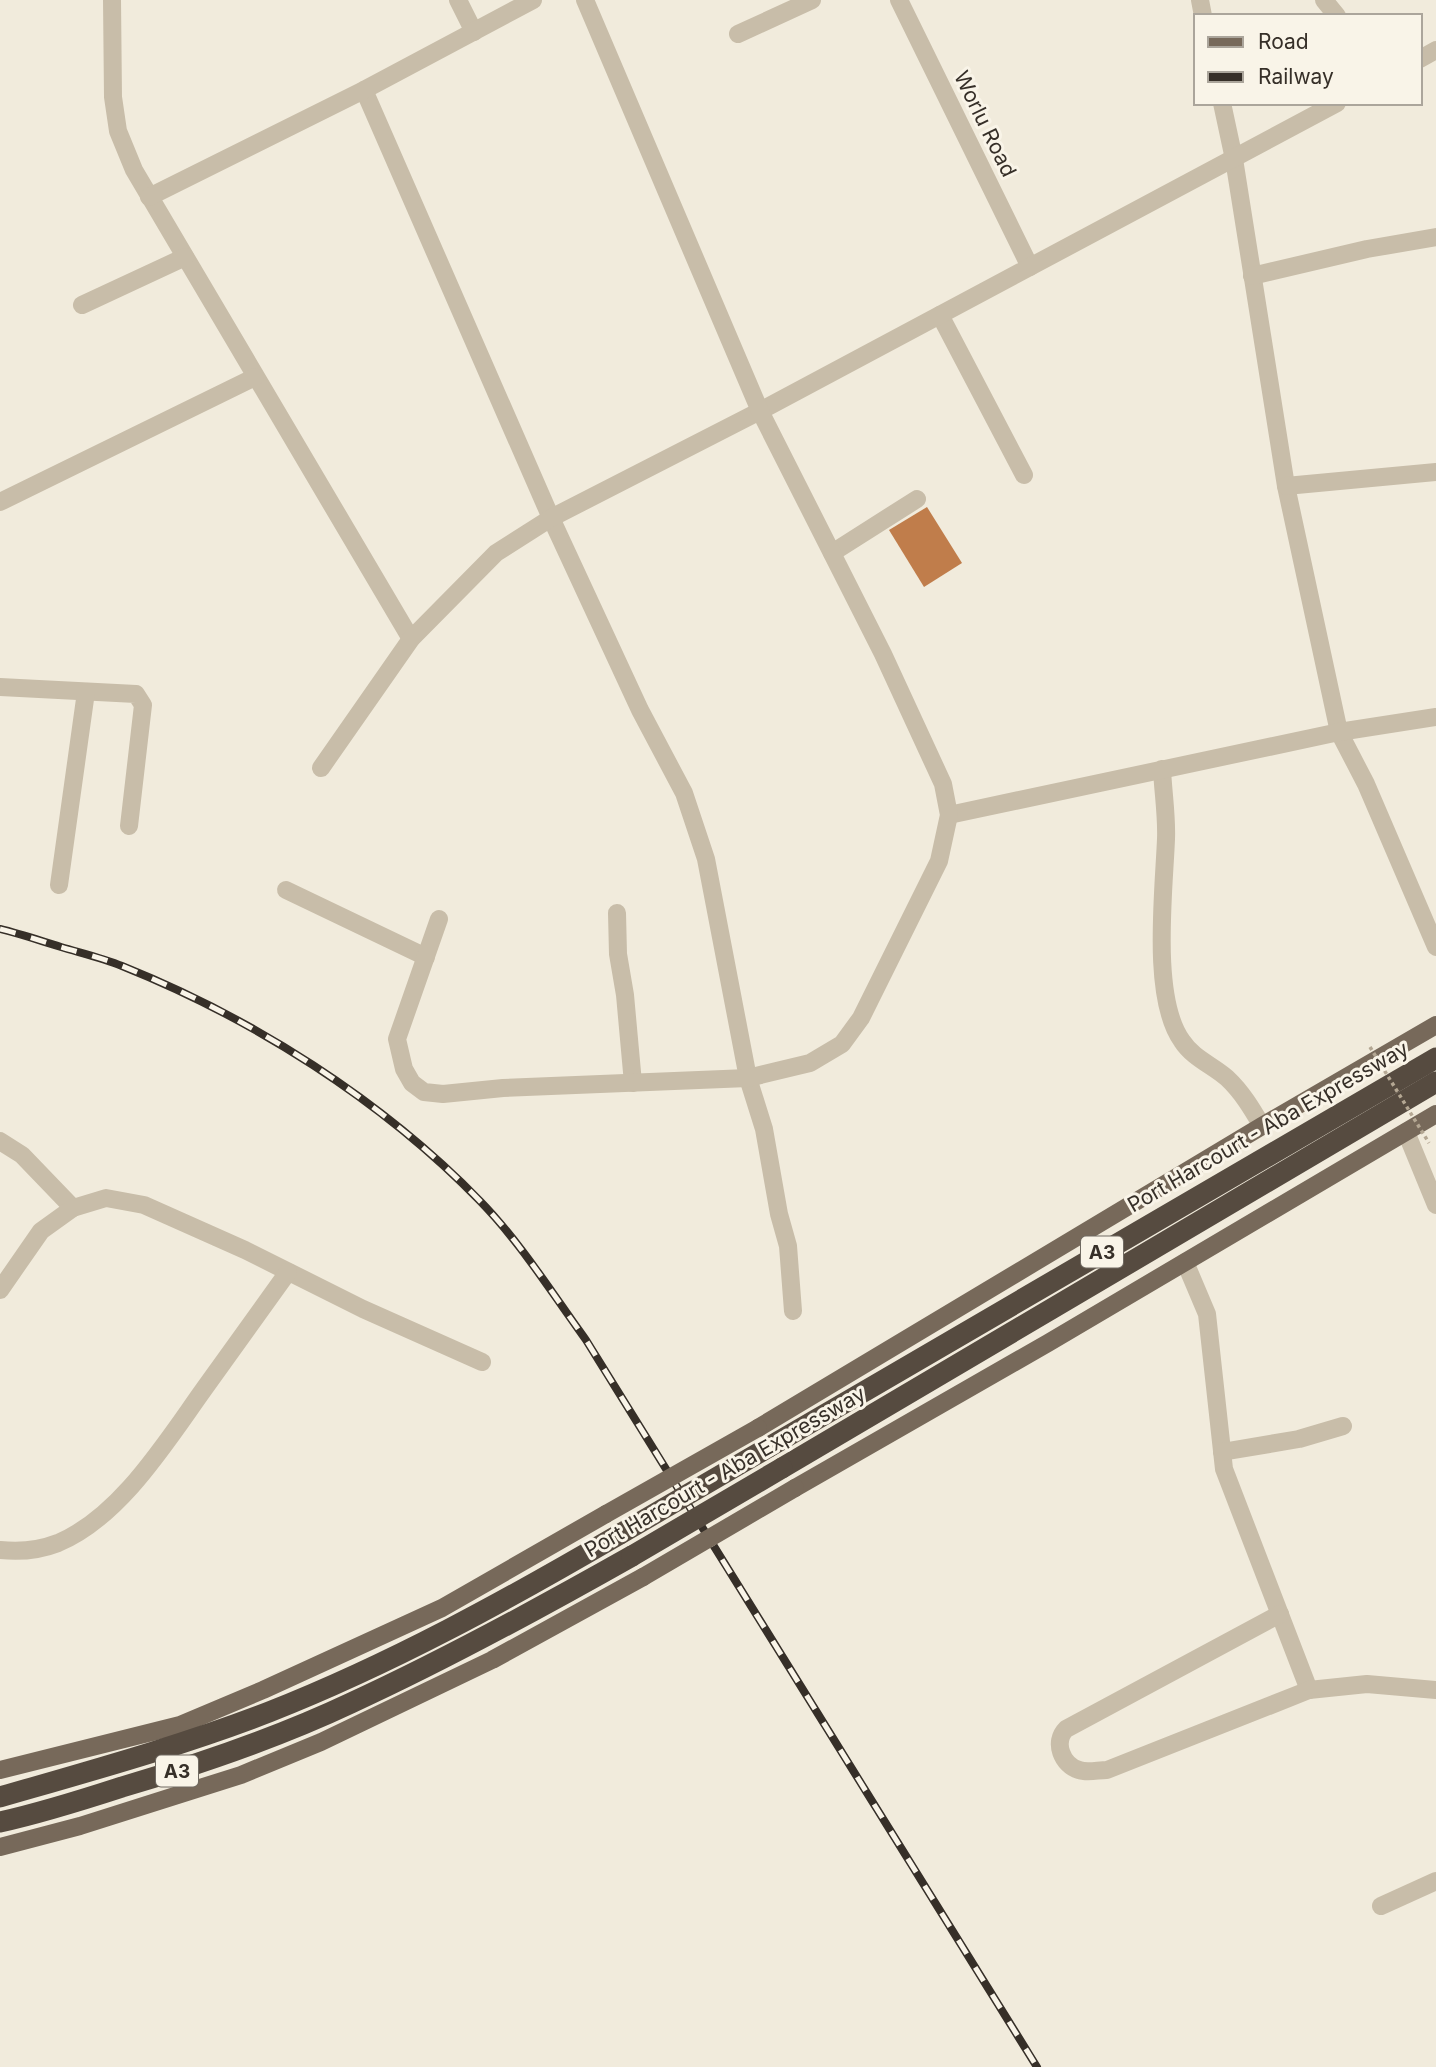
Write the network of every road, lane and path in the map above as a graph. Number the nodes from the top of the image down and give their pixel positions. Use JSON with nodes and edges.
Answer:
{"nodes":[{"id":1,"x":112,"y":0,"type":"edge"},
{"id":2,"x":458,"y":0,"type":"edge"},
{"id":3,"x":533,"y":0,"type":"edge"},
{"id":4,"x":585,"y":0,"type":"edge"},
{"id":5,"x":812,"y":0,"type":"edge"},
{"id":6,"x":900,"y":0,"type":"edge"},
{"id":7,"x":1324,"y":0,"type":"edge"},
{"id":8,"x":1335,"y":14,"type":"edge"},
{"id":9,"x":474,"y":32,"type":"junction"},
{"id":10,"x":738,"y":34,"type":"dead end"},
{"id":11,"x":364,"y":90,"type":"junction"},
{"id":12,"x":1222,"y":105,"type":"edge"},
{"id":13,"x":1333,"y":105,"type":"edge"},
{"id":14,"x":1234,"y":159,"type":"junction"},
{"id":15,"x":149,"y":197,"type":"junction"},
{"id":16,"x":1436,"y":237,"type":"edge"},
{"id":17,"x":185,"y":257,"type":"junction"},
{"id":18,"x":1030,"y":267,"type":"junction"},
{"id":19,"x":1252,"y":276,"type":"junction"},
{"id":20,"x":82,"y":305,"type":"dead end"},
{"id":21,"x":940,"y":315,"type":"junction"},
{"id":22,"x":255,"y":377,"type":"junction"},
{"id":23,"x":760,"y":411,"type":"junction"},
{"id":24,"x":1436,"y":472,"type":"edge"},
{"id":25,"x":1024,"y":475,"type":"dead end"},
{"id":26,"x":1286,"y":486,"type":"junction"},
{"id":27,"x":917,"y":499,"type":"dead end"},
{"id":28,"x":0,"y":502,"type":"edge"},
{"id":29,"x":551,"y":518,"type":"junction"},
{"id":30,"x":832,"y":553,"type":"junction"},
{"id":31,"x":411,"y":639,"type":"junction"},
{"id":32,"x":0,"y":687,"type":"edge"},
{"id":33,"x":86,"y":692,"type":"junction"},
{"id":34,"x":1436,"y":717,"type":"edge"},
{"id":35,"x":1339,"y":732,"type":"junction"},
{"id":36,"x":321,"y":768,"type":"dead end"},
{"id":37,"x":1162,"y":769,"type":"junction"},
{"id":38,"x":949,"y":815,"type":"junction"},
{"id":39,"x":129,"y":826,"type":"dead end"},
{"id":40,"x":60,"y":884,"type":"dead end"},
{"id":41,"x":286,"y":890,"type":"dead end"},
{"id":42,"x":617,"y":913,"type":"dead end"},
{"id":43,"x":439,"y":919,"type":"dead end"},
{"id":44,"x":1436,"y":947,"type":"edge"},
{"id":45,"x":426,"y":957,"type":"junction"},
{"id":46,"x":1434,"y":1023,"type":"edge"},
{"id":47,"x":1370,"y":1047,"type":"dead end"},
{"id":48,"x":1436,"y":1058,"type":"edge"},
{"id":49,"x":748,"y":1079,"type":"junction"},
{"id":50,"x":1436,"y":1082,"type":"edge"},
{"id":51,"x":633,"y":1083,"type":"junction"},
{"id":52,"x":1436,"y":1114,"type":"edge"},
{"id":53,"x":1262,"y":1126,"type":"junction"},
{"id":54,"x":1406,"y":1132,"type":"junction"},
{"id":55,"x":0,"y":1141,"type":"edge"},
{"id":56,"x":1429,"y":1143,"type":"dead end"},
{"id":57,"x":1436,"y":1205,"type":"edge"},
{"id":58,"x":73,"y":1208,"type":"junction"},
{"id":59,"x":1185,"y":1262,"type":"junction"},
{"id":60,"x":288,"y":1272,"type":"junction"},
{"id":61,"x":0,"y":1290,"type":"edge"},
{"id":62,"x":793,"y":1311,"type":"dead end"},
{"id":63,"x":482,"y":1362,"type":"dead end"},
{"id":64,"x":1343,"y":1426,"type":"dead end"},
{"id":65,"x":1222,"y":1452,"type":"junction"},
{"id":66,"x":0,"y":1550,"type":"edge"},
{"id":67,"x":1280,"y":1614,"type":"junction"},
{"id":68,"x":1308,"y":1690,"type":"junction"},
{"id":69,"x":1436,"y":1690,"type":"edge"},
{"id":70,"x":0,"y":1770,"type":"edge"},
{"id":71,"x":0,"y":1797,"type":"edge"},
{"id":72,"x":0,"y":1822,"type":"edge"},
{"id":73,"x":0,"y":1847,"type":"edge"},
{"id":74,"x":1436,"y":1881,"type":"edge"},
{"id":75,"x":1381,"y":1906,"type":"dead end"}],
"edges":[{"from":1,"to":15,"type":"street"},
{"from":2,"to":9,"type":"street"},
{"from":3,"to":9,"type":"street"},
{"from":4,"to":23,"type":"street"},
{"from":5,"to":10,"type":"street"},
{"from":6,"to":18,"type":"street","name":"Worlu Road"},
{"from":7,"to":8,"type":"street"},
{"from":9,"to":11,"type":"street"},
{"from":11,"to":15,"type":"street"},
{"from":11,"to":29,"type":"street"},
{"from":12,"to":14,"type":"street"},
{"from":13,"to":14,"type":"street"},
{"from":14,"to":18,"type":"street"},
{"from":14,"to":19,"type":"street"},
{"from":15,"to":17,"type":"street"},
{"from":16,"to":19,"type":"street"},
{"from":17,"to":20,"type":"street"},
{"from":17,"to":22,"type":"street"},
{"from":18,"to":21,"type":"street"},
{"from":19,"to":26,"type":"street"},
{"from":21,"to":23,"type":"street"},
{"from":21,"to":25,"type":"street"},
{"from":22,"to":28,"type":"street"},
{"from":22,"to":31,"type":"street"},
{"from":23,"to":29,"type":"street"},
{"from":23,"to":30,"type":"street"},
{"from":24,"to":26,"type":"street"},
{"from":26,"to":35,"type":"street"},
{"from":27,"to":30,"type":"street"},
{"from":29,"to":31,"type":"street"},
{"from":29,"to":49,"type":"street"},
{"from":30,"to":38,"type":"street"},
{"from":31,"to":36,"type":"street"},
{"from":32,"to":33,"type":"street"},
{"from":33,"to":39,"type":"street"},
{"from":33,"to":40,"type":"street"},
{"from":34,"to":35,"type":"street"},
{"from":35,"to":37,"type":"street"},
{"from":35,"to":44,"type":"street"},
{"from":37,"to":38,"type":"street"},
{"from":37,"to":53,"type":"street"},
{"from":38,"to":49,"type":"street"},
{"from":41,"to":45,"type":"street"},
{"from":42,"to":51,"type":"street"},
{"from":43,"to":45,"type":"street"},
{"from":45,"to":51,"type":"street"},
{"from":46,"to":53,"type":"main road"},
{"from":47,"to":56,"type":"path","bridge":true},
{"from":48,"to":71,"type":"highway","name":"Port Harcourt - Aba Expressway","number":"A3","bridge":true},
{"from":49,"to":51,"type":"street"},
{"from":49,"to":62,"type":"street"},
{"from":50,"to":72,"type":"highway","name":"Port Harcourt - Aba Expressway","number":"A3","bridge":true},
{"from":52,"to":54,"type":"main road"},
{"from":53,"to":70,"type":"main road","bridge":true},
{"from":54,"to":57,"type":"street"},
{"from":54,"to":59,"type":"main road"},
{"from":55,"to":58,"type":"street"},
{"from":58,"to":60,"type":"street"},
{"from":58,"to":61,"type":"street"},
{"from":59,"to":65,"type":"street"},
{"from":59,"to":73,"type":"main road","bridge":true},
{"from":60,"to":63,"type":"street"},
{"from":60,"to":66,"type":"street"},
{"from":64,"to":65,"type":"street"},
{"from":65,"to":67,"type":"street"},
{"from":67,"to":68,"type":"street"},
{"from":67,"to":68,"type":"street"},
{"from":68,"to":69,"type":"street"},
{"from":74,"to":75,"type":"street"}]}
